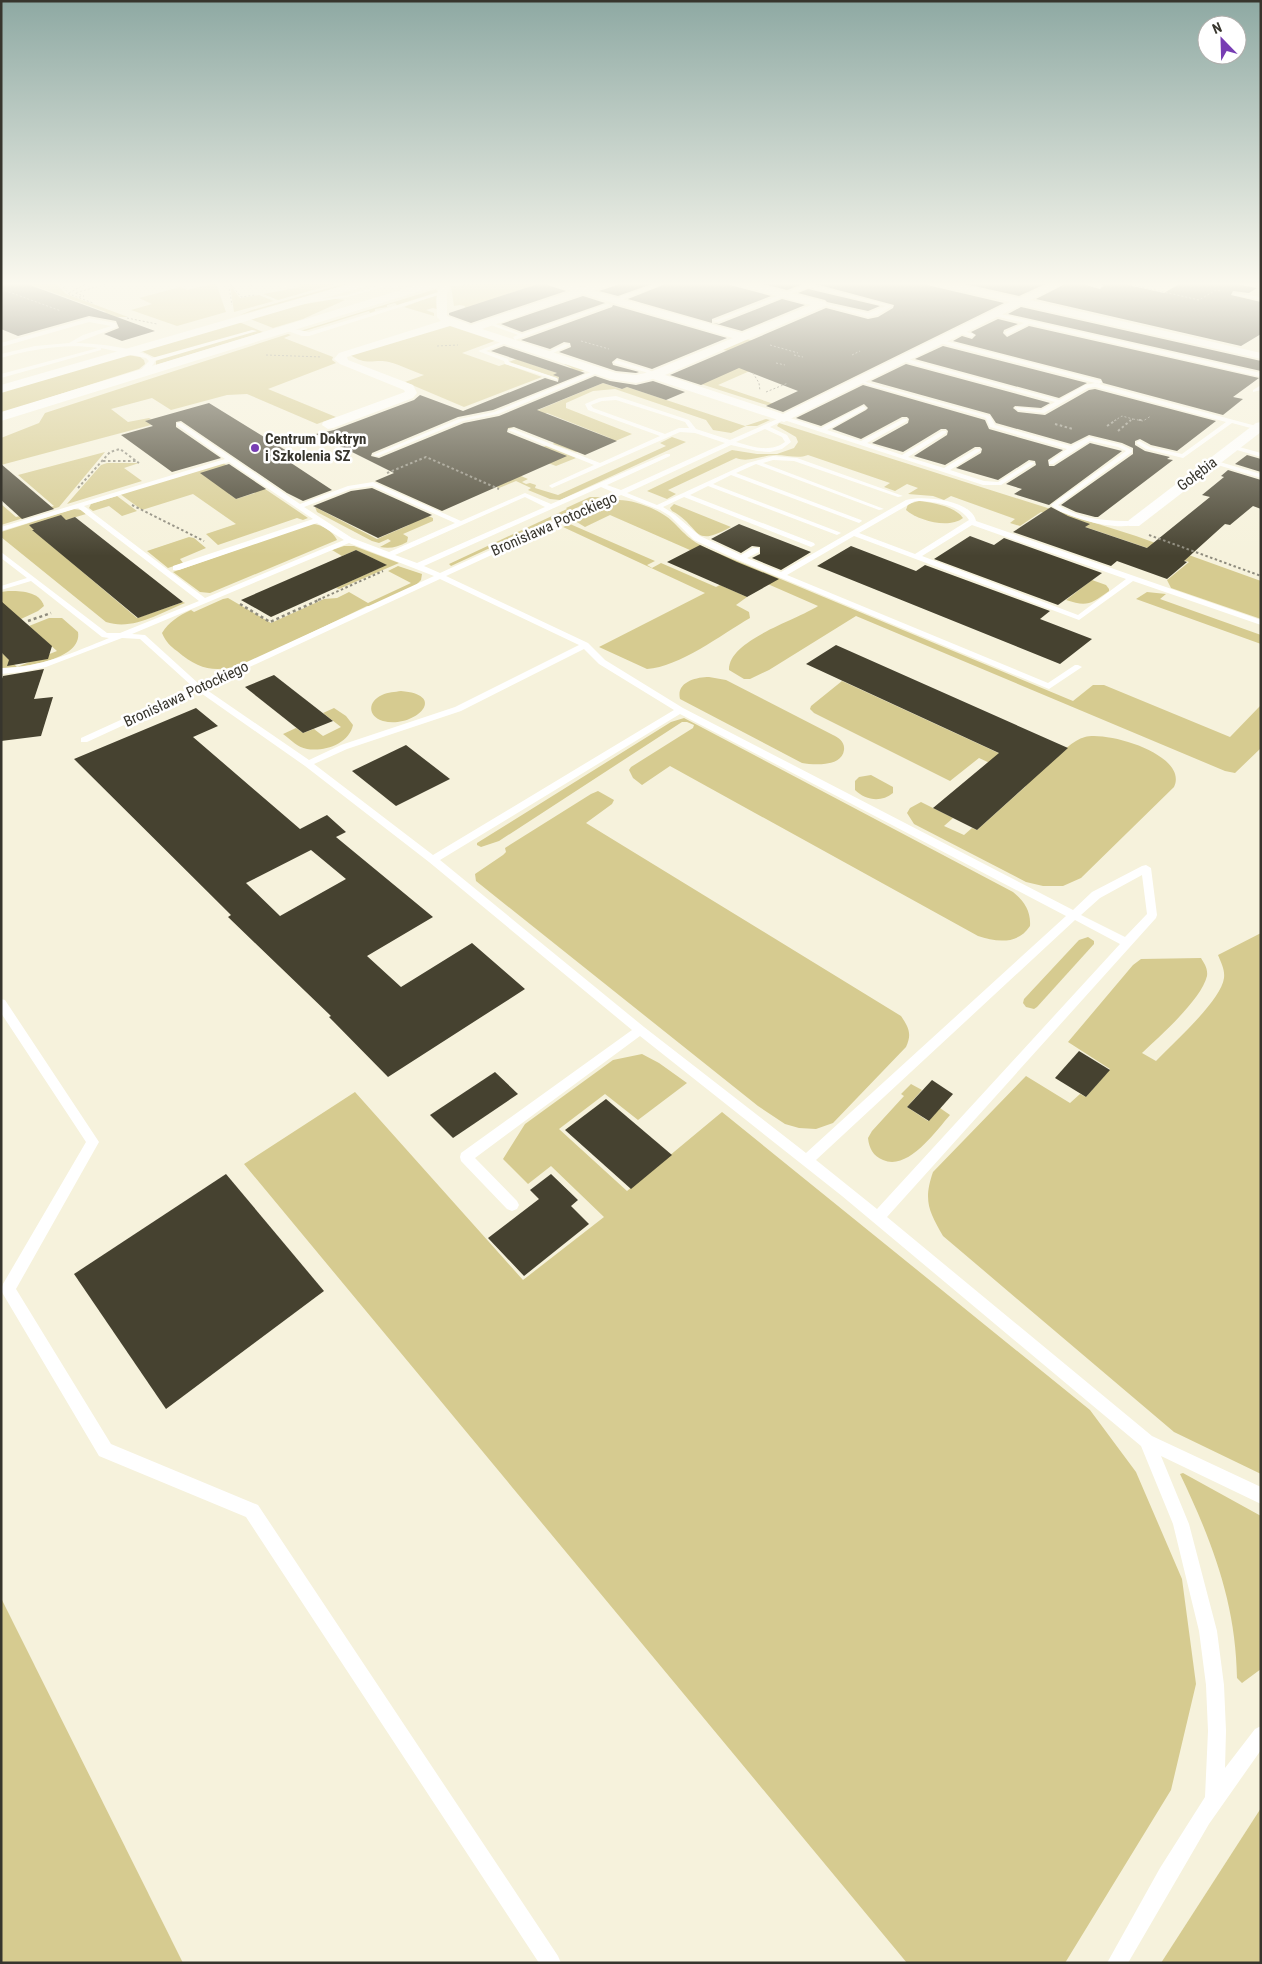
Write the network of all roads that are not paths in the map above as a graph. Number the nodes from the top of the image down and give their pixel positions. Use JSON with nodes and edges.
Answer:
{"nodes":[{"id":1,"x":13,"y":373,"type":"edge"},
{"id":2,"x":56,"y":373,"type":"edge"},
{"id":3,"x":140,"y":373,"type":"edge"},
{"id":4,"x":372,"y":373,"type":"edge"},
{"id":5,"x":534,"y":373,"type":"edge"},
{"id":6,"x":594,"y":373,"type":"edge"},
{"id":7,"x":604,"y":373,"type":"edge"},
{"id":8,"x":647,"y":373,"type":"edge"},
{"id":9,"x":659,"y":373,"type":"edge"},
{"id":10,"x":876,"y":373,"type":"edge"},
{"id":11,"x":951,"y":373,"type":"edge"},
{"id":12,"x":1059,"y":373,"type":"edge"},
{"id":13,"x":654,"y":375,"type":"junction"},
{"id":14,"x":1,"y":376,"type":"edge"},
{"id":15,"x":555,"y":380,"type":"dead end"},
{"id":16,"x":855,"y":385,"type":"junction"},
{"id":17,"x":1261,"y":387,"type":"edge"},
{"id":18,"x":1,"y":388,"type":"edge"},
{"id":19,"x":1255,"y":392,"type":"dead end"},
{"id":20,"x":1060,"y":402,"type":"junction"},
{"id":21,"x":862,"y":408,"type":"dead end"},
{"id":22,"x":1018,"y":408,"type":"dead end"},
{"id":23,"x":1,"y":417,"type":"edge"},
{"id":24,"x":784,"y":418,"type":"junction"},
{"id":25,"x":905,"y":420,"type":"dead end"},
{"id":26,"x":1231,"y":421,"type":"junction"},
{"id":27,"x":179,"y":424,"type":"dead end"},
{"id":28,"x":983,"y":424,"type":"dead end"},
{"id":29,"x":328,"y":425,"type":"dead end"},
{"id":30,"x":1260,"y":425,"type":"edge"},
{"id":31,"x":992,"y":426,"type":"junction"},
{"id":32,"x":765,"y":427,"type":"junction"},
{"id":33,"x":511,"y":430,"type":"dead end"},
{"id":34,"x":693,"y":430,"type":"junction"},
{"id":35,"x":822,"y":430,"type":"junction"},
{"id":36,"x":944,"y":432,"type":"dead end"},
{"id":37,"x":665,"y":436,"type":"junction"},
{"id":38,"x":733,"y":442,"type":"junction"},
{"id":39,"x":862,"y":443,"type":"junction"},
{"id":40,"x":1139,"y":443,"type":"dead end"},
{"id":41,"x":1232,"y":447,"type":"junction"},
{"id":42,"x":1072,"y":448,"type":"junction"},
{"id":43,"x":978,"y":450,"type":"dead end"},
{"id":44,"x":376,"y":455,"type":"dead end"},
{"id":45,"x":668,"y":455,"type":"dead end"},
{"id":46,"x":1261,"y":455,"type":"edge"},
{"id":47,"x":903,"y":457,"type":"junction"},
{"id":48,"x":231,"y":459,"type":"junction"},
{"id":49,"x":755,"y":462,"type":"junction"},
{"id":50,"x":1213,"y":462,"type":"junction"},
{"id":51,"x":1032,"y":463,"type":"dead end"},
{"id":52,"x":1051,"y":463,"type":"dead end"},
{"id":53,"x":600,"y":465,"type":"junction"},
{"id":54,"x":945,"y":470,"type":"junction"},
{"id":55,"x":730,"y":473,"type":"junction"},
{"id":56,"x":1261,"y":476,"type":"edge"},
{"id":57,"x":708,"y":484,"type":"junction"},
{"id":58,"x":601,"y":485,"type":"junction"},
{"id":59,"x":552,"y":486,"type":"dead end"},
{"id":60,"x":623,"y":493,"type":"junction"},
{"id":61,"x":684,"y":495,"type":"junction"},
{"id":62,"x":900,"y":496,"type":"dead end"},
{"id":63,"x":79,"y":505,"type":"junction"},
{"id":64,"x":299,"y":507,"type":"junction"},
{"id":65,"x":551,"y":507,"type":"junction"},
{"id":66,"x":658,"y":507,"type":"junction"},
{"id":67,"x":881,"y":508,"type":"dead end"},
{"id":68,"x":318,"y":520,"type":"junction"},
{"id":69,"x":859,"y":521,"type":"dead end"},
{"id":70,"x":971,"y":522,"type":"junction"},
{"id":71,"x":1134,"y":523,"type":"joint"},
{"id":72,"x":461,"y":524,"type":"junction"},
{"id":73,"x":1,"y":528,"type":"edge"},
{"id":74,"x":837,"y":533,"type":"dead end"},
{"id":75,"x":853,"y":533,"type":"junction"},
{"id":76,"x":720,"y":538,"type":"dead end"},
{"id":77,"x":350,"y":540,"type":"junction"},
{"id":78,"x":706,"y":543,"type":"junction"},
{"id":79,"x":811,"y":545,"type":"dead end"},
{"id":80,"x":756,"y":550,"type":"dead end"},
{"id":81,"x":1,"y":554,"type":"edge"},
{"id":82,"x":389,"y":555,"type":"junction"},
{"id":83,"x":917,"y":556,"type":"junction"},
{"id":84,"x":741,"y":558,"type":"junction"},
{"id":85,"x":417,"y":566,"type":"junction"},
{"id":86,"x":176,"y":568,"type":"dead end"},
{"id":87,"x":781,"y":575,"type":"junction"},
{"id":88,"x":439,"y":577,"type":"junction"},
{"id":89,"x":31,"y":578,"type":"junction"},
{"id":90,"x":1132,"y":578,"type":"junction"},
{"id":91,"x":1,"y":588,"type":"edge"},
{"id":92,"x":204,"y":601,"type":"junction"},
{"id":93,"x":1261,"y":623,"type":"edge"},
{"id":94,"x":121,"y":636,"type":"junction"},
{"id":95,"x":585,"y":645,"type":"junction"},
{"id":96,"x":1078,"y":667,"type":"dead end"},
{"id":97,"x":1,"y":672,"type":"edge"},
{"id":98,"x":199,"y":688,"type":"junction"},
{"id":99,"x":680,"y":710,"type":"junction"},
{"id":100,"x":84,"y":740,"type":"dead end"},
{"id":101,"x":308,"y":764,"type":"junction"},
{"id":102,"x":433,"y":860,"type":"junction"},
{"id":103,"x":1074,"y":916,"type":"junction"},
{"id":104,"x":1126,"y":943,"type":"junction"},
{"id":105,"x":1,"y":1003,"type":"edge"},
{"id":106,"x":640,"y":1030,"type":"junction"},
{"id":107,"x":807,"y":1160,"type":"junction"},
{"id":108,"x":512,"y":1205,"type":"dead end"},
{"id":109,"x":878,"y":1218,"type":"junction"},
{"id":110,"x":1147,"y":1441,"type":"junction"},
{"id":111,"x":1261,"y":1496,"type":"edge"},
{"id":112,"x":1261,"y":1734,"type":"edge"},
{"id":113,"x":1214,"y":1798,"type":"junction"},
{"id":114,"x":551,"y":1963,"type":"edge"},
{"id":115,"x":1117,"y":1963,"type":"edge"}],
"edges":[{"from":1,"to":14,"type":"lane"},
{"from":2,"to":18,"type":"main road"},
{"from":3,"to":23,"type":"main road"},
{"from":4,"to":29,"type":"street"},
{"from":5,"to":15,"type":"lane"},
{"from":6,"to":44,"type":"lane"},
{"from":7,"to":13,"type":"street"},
{"from":8,"to":13,"type":"lane"},
{"from":9,"to":13,"type":"street"},
{"from":10,"to":16,"type":"street","name":"Bronisława Potockiego"},
{"from":11,"to":20,"type":"lane"},
{"from":12,"to":30,"type":"lane"},
{"from":13,"to":24,"type":"street"},
{"from":16,"to":24,"type":"street","name":"Bronisława Potockiego"},
{"from":16,"to":31,"type":"lane"},
{"from":17,"to":19,"type":"lane"},
{"from":20,"to":22,"type":"lane"},
{"from":20,"to":26,"type":"lane"},
{"from":21,"to":35,"type":"lane"},
{"from":24,"to":32,"type":"lane","name":"Bronisława Potockiego"},
{"from":24,"to":35,"type":"lane"},
{"from":25,"to":39,"type":"lane"},
{"from":26,"to":30,"type":"lane"},
{"from":26,"to":40,"type":"lane"},
{"from":27,"to":48,"type":"lane"},
{"from":28,"to":31,"type":"lane"},
{"from":30,"to":41,"type":"street","name":"Gołębia"},
{"from":31,"to":42,"type":"lane"},
{"from":32,"to":38,"type":"lane","name":"Bronisława Potockiego"},
{"from":32,"to":38,"type":"lane"},
{"from":33,"to":53,"type":"lane"},
{"from":34,"to":37,"type":"lane"},
{"from":34,"to":37,"type":"lane"},
{"from":34,"to":38,"type":"lane"},
{"from":35,"to":39,"type":"lane"},
{"from":36,"to":47,"type":"lane"},
{"from":37,"to":53,"type":"lane"},
{"from":38,"to":60,"type":"lane","name":"Bronisława Potockiego"},
{"from":39,"to":47,"type":"lane"},
{"from":41,"to":46,"type":"lane"},
{"from":41,"to":50,"type":"street","name":"Gołębia"},
{"from":42,"to":52,"type":"lane"},
{"from":42,"to":71,"type":"lane"},
{"from":43,"to":54,"type":"lane"},
{"from":45,"to":58,"type":"lane"},
{"from":47,"to":54,"type":"lane"},
{"from":48,"to":63,"type":"lane"},
{"from":48,"to":64,"type":"lane"},
{"from":49,"to":55,"type":"lane"},
{"from":49,"to":62,"type":"lane"},
{"from":49,"to":67,"type":"lane"},
{"from":50,"to":56,"type":"lane"},
{"from":50,"to":71,"type":"street","name":"Gołębia"},
{"from":51,"to":54,"type":"lane"},
{"from":53,"to":59,"type":"lane"},
{"from":55,"to":57,"type":"lane"},
{"from":55,"to":69,"type":"lane"},
{"from":57,"to":61,"type":"lane"},
{"from":57,"to":74,"type":"lane"},
{"from":58,"to":60,"type":"lane"},
{"from":58,"to":65,"type":"lane"},
{"from":60,"to":66,"type":"lane"},
{"from":60,"to":88,"type":"lane","name":"Bronisława Potockiego"},
{"from":61,"to":66,"type":"lane"},
{"from":61,"to":79,"type":"lane"},
{"from":63,"to":73,"type":"lane"},
{"from":63,"to":92,"type":"lane"},
{"from":64,"to":68,"type":"lane"},
{"from":64,"to":72,"type":"lane"},
{"from":65,"to":72,"type":"lane"},
{"from":65,"to":85,"type":"lane"},
{"from":66,"to":78,"type":"lane"},
{"from":68,"to":77,"type":"lane"},
{"from":68,"to":86,"type":"lane"},
{"from":70,"to":75,"type":"lane"},
{"from":70,"to":83,"type":"lane"},
{"from":70,"to":90,"type":"lane"},
{"from":72,"to":82,"type":"lane"},
{"from":75,"to":83,"type":"lane"},
{"from":75,"to":87,"type":"lane"},
{"from":76,"to":78,"type":"lane"},
{"from":77,"to":82,"type":"lane"},
{"from":77,"to":92,"type":"lane"},
{"from":78,"to":84,"type":"lane"},
{"from":80,"to":84,"type":"lane"},
{"from":81,"to":89,"type":"lane"},
{"from":82,"to":85,"type":"lane"},
{"from":83,"to":90,"type":"lane"},
{"from":84,"to":87,"type":"lane"},
{"from":85,"to":88,"type":"lane"},
{"from":87,"to":96,"type":"lane"},
{"from":88,"to":95,"type":"lane"},
{"from":88,"to":98,"type":"lane","name":"Bronisława Potockiego"},
{"from":89,"to":91,"type":"lane"},
{"from":89,"to":94,"type":"lane"},
{"from":90,"to":93,"type":"lane"},
{"from":92,"to":94,"type":"lane"},
{"from":94,"to":97,"type":"lane"},
{"from":94,"to":98,"type":"lane"},
{"from":95,"to":99,"type":"lane"},
{"from":95,"to":101,"type":"lane"},
{"from":98,"to":100,"type":"lane","name":"Bronisława Potockiego"},
{"from":98,"to":101,"type":"lane"},
{"from":99,"to":102,"type":"lane"},
{"from":99,"to":103,"type":"lane"},
{"from":101,"to":102,"type":"lane"},
{"from":102,"to":106,"type":"lane"},
{"from":103,"to":104,"type":"lane"},
{"from":103,"to":104,"type":"lane"},
{"from":103,"to":107,"type":"lane"},
{"from":104,"to":109,"type":"lane"},
{"from":105,"to":114,"type":"lane"},
{"from":106,"to":107,"type":"lane"},
{"from":106,"to":108,"type":"lane"},
{"from":107,"to":109,"type":"lane"},
{"from":109,"to":110,"type":"lane"},
{"from":110,"to":111,"type":"lane"},
{"from":110,"to":113,"type":"lane"},
{"from":112,"to":113,"type":"lane"},
{"from":113,"to":115,"type":"lane"}]}
